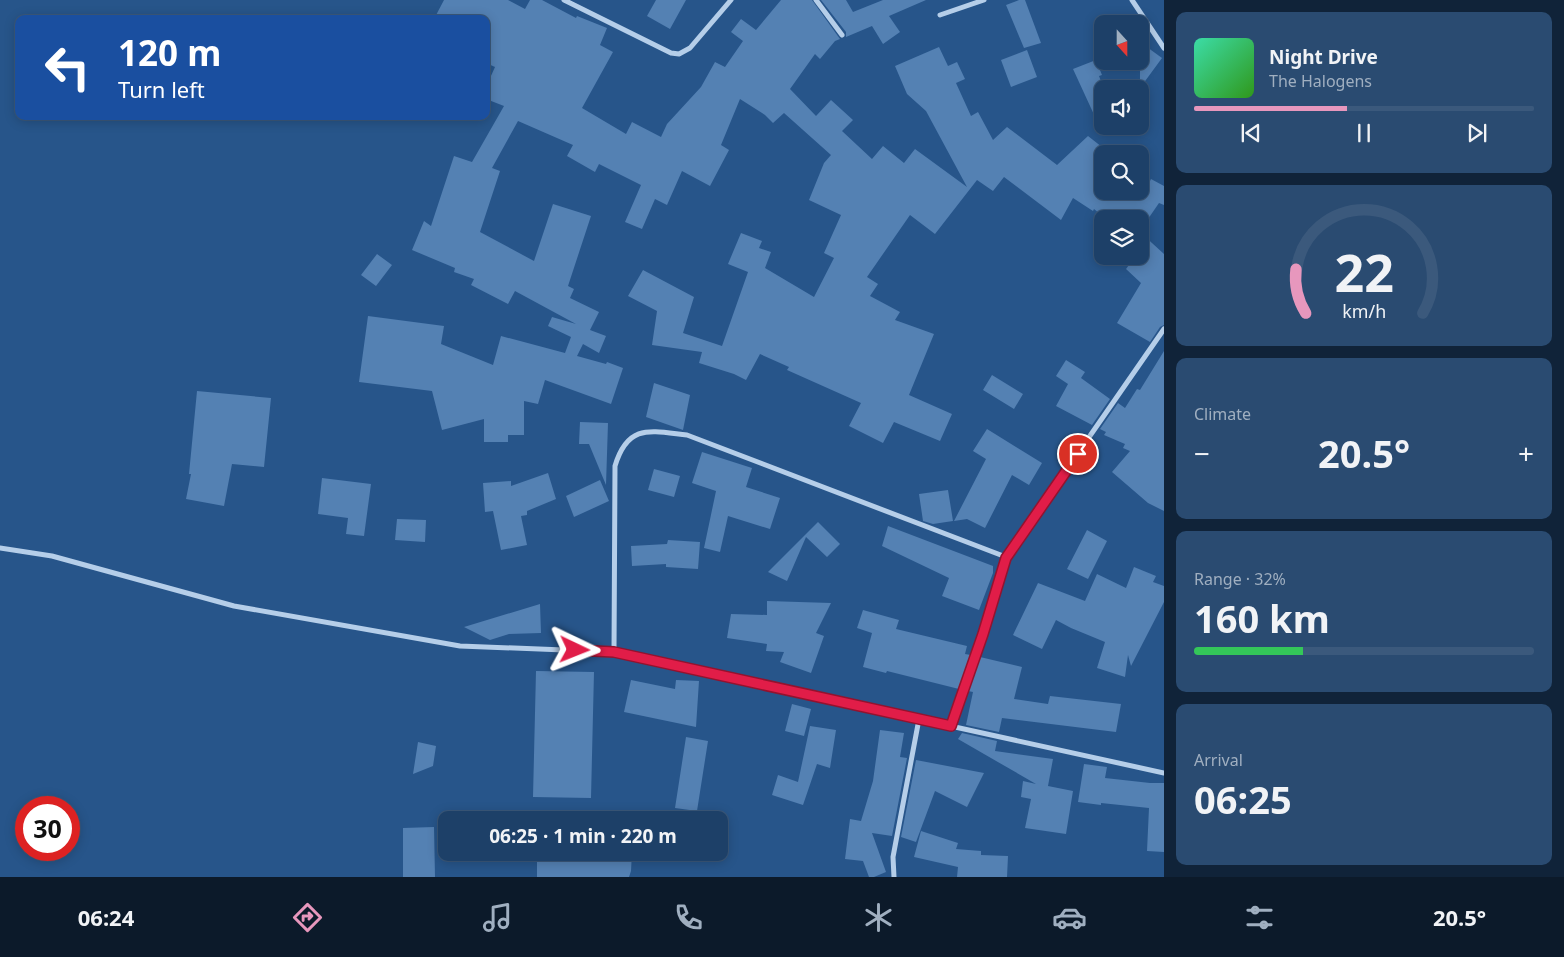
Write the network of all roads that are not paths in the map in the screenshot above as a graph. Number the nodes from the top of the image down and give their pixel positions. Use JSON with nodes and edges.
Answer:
{"nodes":[{"id":1,"x":564,"y":0,"type":"edge"},
{"id":2,"x":731,"y":0,"type":"edge"},
{"id":3,"x":816,"y":0,"type":"edge"},
{"id":4,"x":984,"y":0,"type":"edge"},
{"id":5,"x":1132,"y":0,"type":"edge"},
{"id":6,"x":940,"y":15,"type":"dead end"},
{"id":7,"x":842,"y":34,"type":"dead end"},
{"id":8,"x":1164,"y":48,"type":"edge"},
{"id":9,"x":1164,"y":329,"type":"edge"},
{"id":10,"x":0,"y":548,"type":"edge"},
{"id":11,"x":1006,"y":558,"type":"junction"},
{"id":12,"x":614,"y":652,"type":"junction"},
{"id":13,"x":919,"y":720,"type":"junction"},
{"id":14,"x":951,"y":726,"type":"junction"},
{"id":15,"x":1164,"y":773,"type":"edge"},
{"id":16,"x":894,"y":877,"type":"edge"}],
"edges":[{"from":1,"to":2,"type":"street"},
{"from":3,"to":7,"type":"street"},
{"from":4,"to":6,"type":"street"},
{"from":5,"to":8,"type":"street"},
{"from":9,"to":11,"type":"street"},
{"from":10,"to":12,"type":"street"},
{"from":11,"to":12,"type":"street"},
{"from":11,"to":14,"type":"street"},
{"from":12,"to":13,"type":"street"},
{"from":13,"to":14,"type":"street"},
{"from":13,"to":16,"type":"street"},
{"from":14,"to":15,"type":"street"}]}
